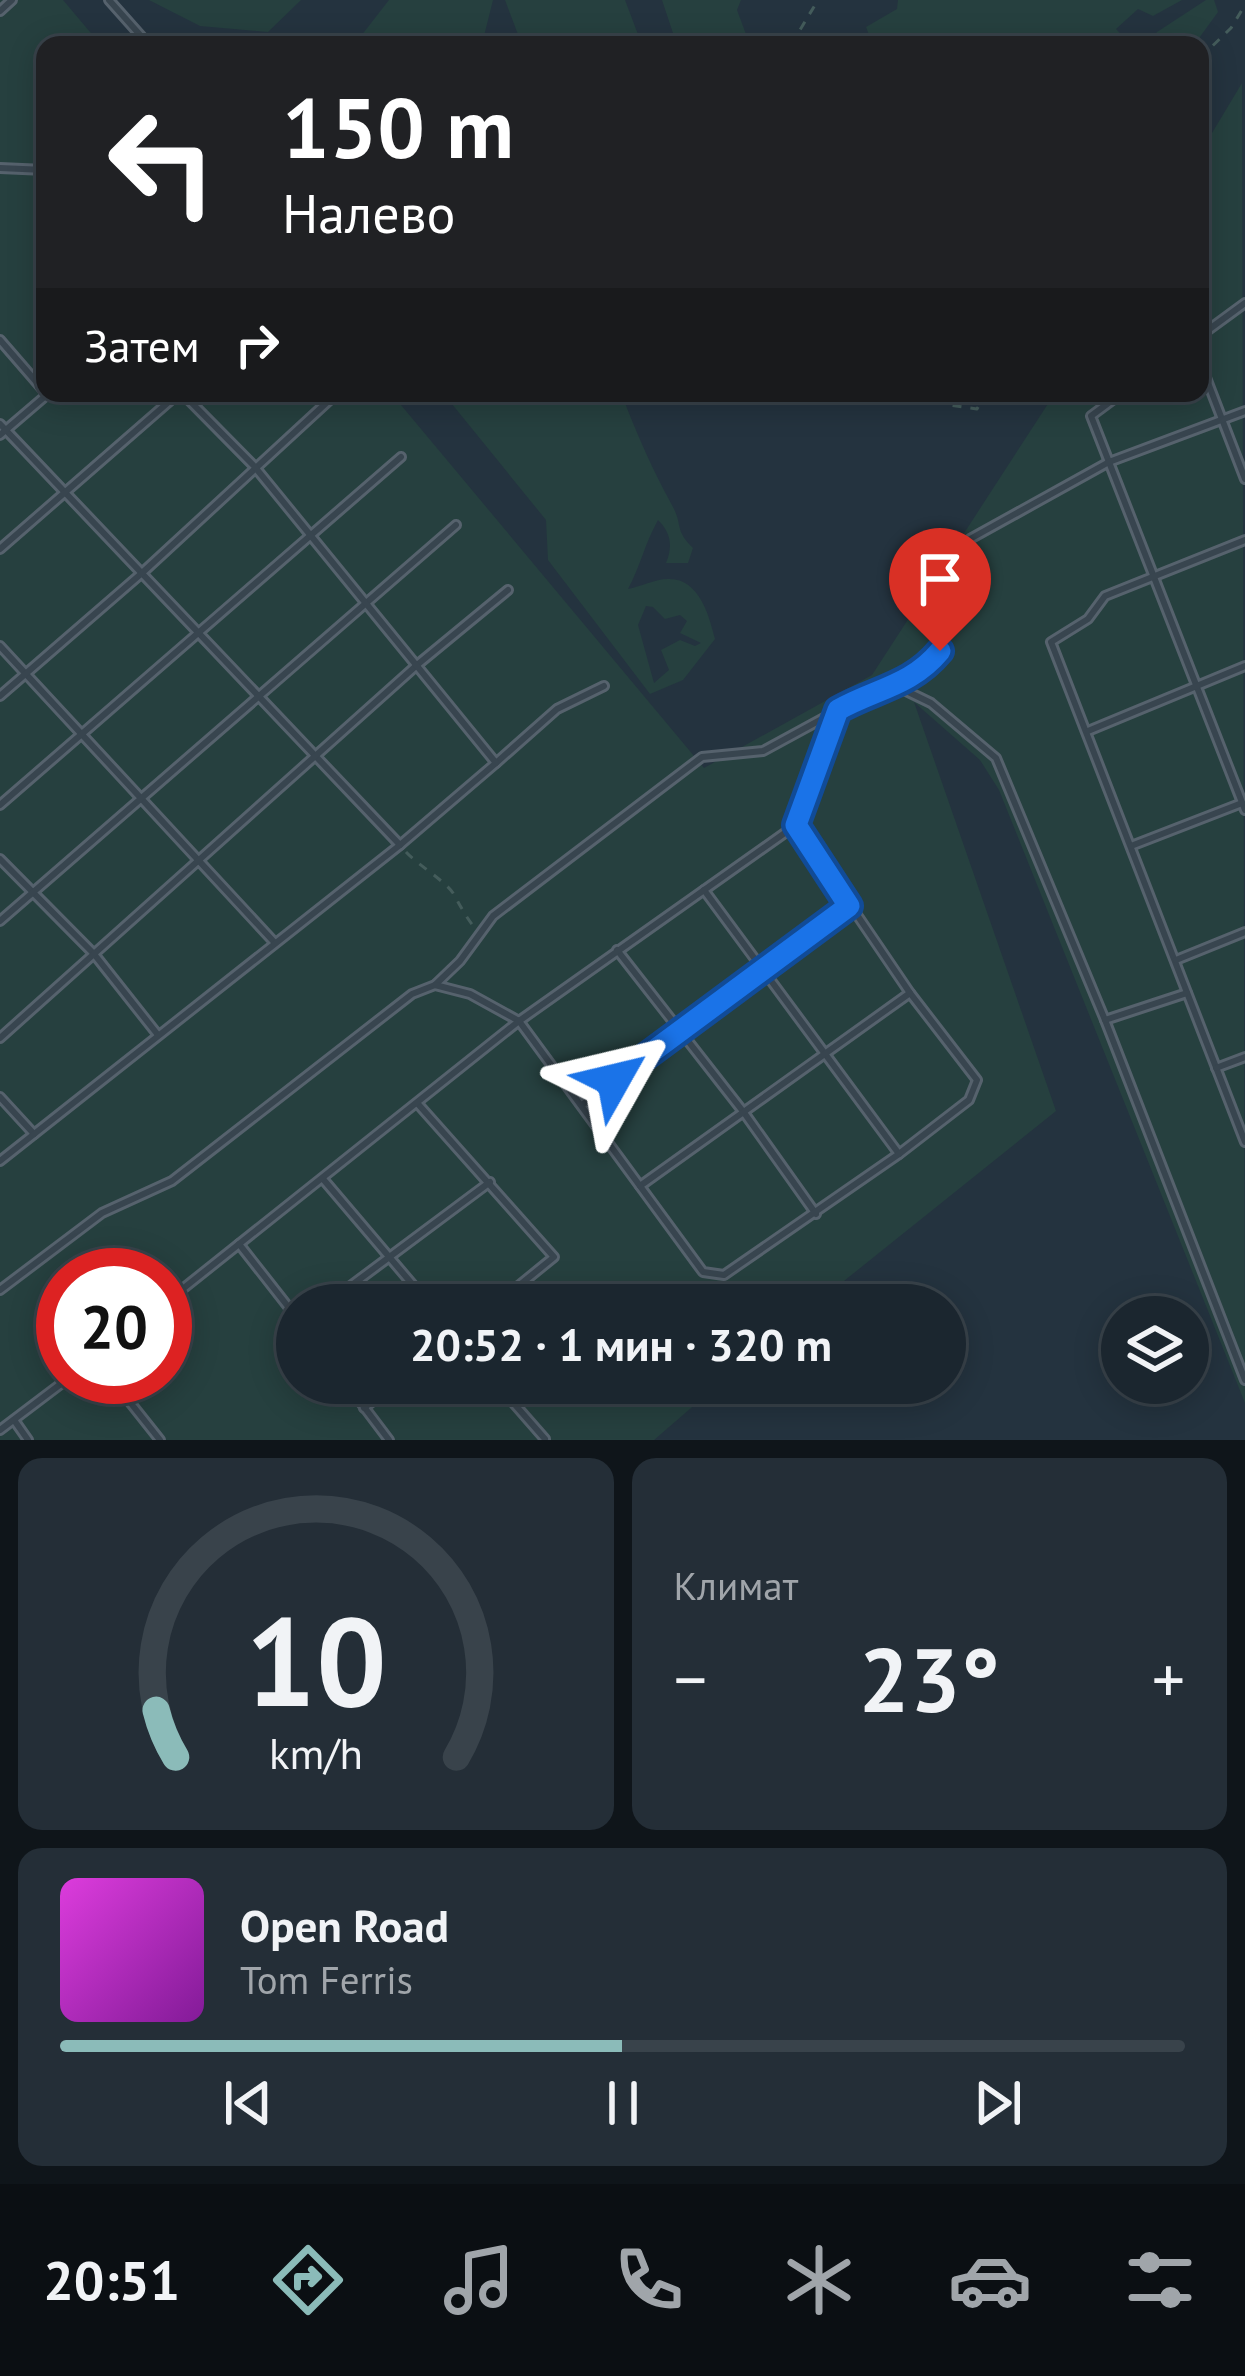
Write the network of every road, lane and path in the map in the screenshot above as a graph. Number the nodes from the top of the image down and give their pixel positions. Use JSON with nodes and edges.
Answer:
{"nodes":[{"id":1,"x":12,"y":0,"type":"edge"},
{"id":2,"x":109,"y":0,"type":"edge"},
{"id":3,"x":818,"y":0,"type":"edge"},
{"id":4,"x":1245,"y":5,"type":"edge"},
{"id":5,"x":0,"y":11,"type":"edge"},
{"id":6,"x":141,"y":36,"type":"edge"},
{"id":7,"x":796,"y":36,"type":"edge"},
{"id":8,"x":1209,"y":49,"type":"edge"},
{"id":9,"x":0,"y":168,"type":"edge"},
{"id":10,"x":36,"y":170,"type":"edge"},
{"id":11,"x":1245,"y":303,"type":"edge"},
{"id":12,"x":1209,"y":329,"type":"edge"},
{"id":13,"x":0,"y":340,"type":"edge"},
{"id":14,"x":36,"y":381,"type":"edge"},
{"id":15,"x":1209,"y":386,"type":"edge"},
{"id":16,"x":36,"y":402,"type":"edge"},
{"id":17,"x":169,"y":402,"type":"edge"},
{"id":18,"x":189,"y":402,"type":"edge"},
{"id":19,"x":327,"y":402,"type":"edge"},
{"id":20,"x":946,"y":402,"type":"edge"},
{"id":21,"x":981,"y":402,"type":"edge"},
{"id":22,"x":1110,"y":402,"type":"edge"},
{"id":23,"x":1245,"y":411,"type":"edge"},
{"id":24,"x":1222,"y":421,"type":"junction"},
{"id":25,"x":2,"y":430,"type":"edge"},
{"id":26,"x":401,"y":457,"type":"dead end"},
{"id":27,"x":1109,"y":462,"type":"junction"},
{"id":28,"x":254,"y":466,"type":"junction"},
{"id":29,"x":1245,"y":479,"type":"edge"},
{"id":30,"x":64,"y":492,"type":"junction"},
{"id":31,"x":456,"y":525,"type":"dead end"},
{"id":32,"x":312,"y":536,"type":"junction"},
{"id":33,"x":1245,"y":540,"type":"edge"},
{"id":34,"x":0,"y":549,"type":"edge"},
{"id":35,"x":142,"y":574,"type":"junction"},
{"id":36,"x":1153,"y":577,"type":"junction"},
{"id":37,"x":508,"y":590,"type":"dead end"},
{"id":38,"x":367,"y":602,"type":"junction"},
{"id":39,"x":196,"y":634,"type":"junction"},
{"id":40,"x":0,"y":646,"type":"edge"},
{"id":41,"x":417,"y":665,"type":"junction"},
{"id":42,"x":1245,"y":665,"type":"edge"},
{"id":43,"x":26,"y":674,"type":"junction"},
{"id":44,"x":604,"y":686,"type":"dead end"},
{"id":45,"x":1197,"y":686,"type":"junction"},
{"id":46,"x":898,"y":687,"type":"junction"},
{"id":47,"x":0,"y":696,"type":"edge"},
{"id":48,"x":256,"y":697,"type":"junction"},
{"id":49,"x":838,"y":710,"type":"junction"},
{"id":50,"x":1086,"y":732,"type":"junction"},
{"id":51,"x":82,"y":734,"type":"junction"},
{"id":52,"x":316,"y":754,"type":"junction"},
{"id":53,"x":496,"y":764,"type":"junction"},
{"id":54,"x":141,"y":798,"type":"junction"},
{"id":55,"x":1244,"y":804,"type":"edge"},
{"id":56,"x":0,"y":805,"type":"edge"},
{"id":57,"x":796,"y":825,"type":"junction"},
{"id":58,"x":400,"y":845,"type":"junction"},
{"id":59,"x":1131,"y":846,"type":"junction"},
{"id":60,"x":0,"y":859,"type":"edge"},
{"id":61,"x":198,"y":860,"type":"junction"},
{"id":62,"x":704,"y":890,"type":"junction"},
{"id":63,"x":33,"y":892,"type":"junction"},
{"id":64,"x":849,"y":906,"type":"junction"},
{"id":65,"x":0,"y":921,"type":"edge"},
{"id":66,"x":1245,"y":932,"type":"edge"},
{"id":67,"x":480,"y":934,"type":"junction"},
{"id":68,"x":276,"y":943,"type":"junction"},
{"id":69,"x":617,"y":950,"type":"junction"},
{"id":70,"x":94,"y":954,"type":"junction"},
{"id":71,"x":1175,"y":960,"type":"junction"},
{"id":72,"x":763,"y":970,"type":"junction"},
{"id":73,"x":435,"y":985,"type":"junction"},
{"id":74,"x":910,"y":993,"type":"junction"},
{"id":75,"x":1187,"y":993,"type":"junction"},
{"id":76,"x":1105,"y":1020,"type":"junction"},
{"id":77,"x":519,"y":1022,"type":"junction"},
{"id":78,"x":681,"y":1029,"type":"junction"},
{"id":79,"x":158,"y":1036,"type":"junction"},
{"id":80,"x":0,"y":1038,"type":"edge"},
{"id":81,"x":825,"y":1054,"type":"junction"},
{"id":82,"x":1245,"y":1057,"type":"edge"},
{"id":83,"x":1216,"y":1068,"type":"junction"},
{"id":84,"x":0,"y":1097,"type":"edge"},
{"id":85,"x":418,"y":1104,"type":"junction"},
{"id":86,"x":581,"y":1106,"type":"junction"},
{"id":87,"x":745,"y":1114,"type":"junction"},
{"id":88,"x":34,"y":1134,"type":"junction"},
{"id":89,"x":1245,"y":1142,"type":"edge"},
{"id":90,"x":899,"y":1154,"type":"junction"},
{"id":91,"x":0,"y":1161,"type":"edge"},
{"id":92,"x":322,"y":1179,"type":"junction"},
{"id":93,"x":490,"y":1181,"type":"junction"},
{"id":94,"x":640,"y":1186,"type":"junction"},
{"id":95,"x":815,"y":1214,"type":"junction"},
{"id":96,"x":239,"y":1244,"type":"junction"},
{"id":97,"x":390,"y":1256,"type":"junction"},
{"id":98,"x":192,"y":1281,"type":"edge"},
{"id":99,"x":353,"y":1284,"type":"edge"},
{"id":100,"x":413,"y":1284,"type":"edge"},
{"id":101,"x":521,"y":1284,"type":"edge"},
{"id":102,"x":0,"y":1290,"type":"edge"},
{"id":103,"x":276,"y":1291,"type":"edge"},
{"id":104,"x":1245,"y":1380,"type":"edge"},
{"id":105,"x":36,"y":1403,"type":"edge"},
{"id":106,"x":131,"y":1404,"type":"edge"},
{"id":107,"x":361,"y":1404,"type":"edge"},
{"id":108,"x":369,"y":1404,"type":"edge"},
{"id":109,"x":514,"y":1404,"type":"edge"},
{"id":110,"x":364,"y":1408,"type":"junction"},
{"id":111,"x":14,"y":1420,"type":"junction"},
{"id":112,"x":0,"y":1430,"type":"edge"},
{"id":113,"x":545,"y":1439,"type":"edge"},
{"id":114,"x":28,"y":1440,"type":"edge"},
{"id":115,"x":160,"y":1440,"type":"edge"},
{"id":116,"x":389,"y":1440,"type":"edge"}],
"edges":[{"from":1,"to":5,"type":"lane"},
{"from":2,"to":6,"type":"lane"},
{"from":3,"to":7,"type":"path"},
{"from":4,"to":8,"type":"path"},
{"from":9,"to":10,"type":"lane"},
{"from":11,"to":12,"type":"lane"},
{"from":13,"to":14,"type":"lane"},
{"from":15,"to":24,"type":"lane"},
{"from":16,"to":25,"type":"lane"},
{"from":17,"to":30,"type":"lane"},
{"from":18,"to":28,"type":"lane"},
{"from":19,"to":28,"type":"lane"},
{"from":20,"to":21,"type":"path"},
{"from":22,"to":27,"type":"lane"},
{"from":23,"to":24,"type":"lane"},
{"from":24,"to":27,"type":"lane"},
{"from":24,"to":29,"type":"lane"},
{"from":25,"to":30,"type":"lane"},
{"from":26,"to":32,"type":"lane"},
{"from":27,"to":36,"type":"lane"},
{"from":27,"to":46,"type":"lane"},
{"from":28,"to":32,"type":"lane"},
{"from":28,"to":35,"type":"lane"},
{"from":30,"to":34,"type":"lane"},
{"from":30,"to":35,"type":"lane"},
{"from":31,"to":38,"type":"lane"},
{"from":32,"to":38,"type":"lane"},
{"from":32,"to":39,"type":"lane"},
{"from":33,"to":36,"type":"lane"},
{"from":35,"to":39,"type":"lane"},
{"from":35,"to":43,"type":"lane"},
{"from":36,"to":45,"type":"lane"},
{"from":36,"to":50,"type":"lane"},
{"from":37,"to":41,"type":"lane"},
{"from":38,"to":41,"type":"lane"},
{"from":38,"to":48,"type":"lane"},
{"from":39,"to":48,"type":"lane"},
{"from":39,"to":51,"type":"lane"},
{"from":40,"to":43,"type":"lane"},
{"from":41,"to":52,"type":"lane"},
{"from":41,"to":53,"type":"lane"},
{"from":42,"to":45,"type":"lane"},
{"from":43,"to":47,"type":"lane"},
{"from":43,"to":51,"type":"lane"},
{"from":44,"to":53,"type":"lane"},
{"from":45,"to":50,"type":"lane"},
{"from":45,"to":55,"type":"lane"},
{"from":46,"to":49,"type":"lane"},
{"from":46,"to":76,"type":"lane"},
{"from":48,"to":52,"type":"lane"},
{"from":48,"to":54,"type":"lane"},
{"from":49,"to":57,"type":"lane"},
{"from":49,"to":67,"type":"lane"},
{"from":50,"to":59,"type":"lane"},
{"from":51,"to":54,"type":"lane"},
{"from":51,"to":56,"type":"lane"},
{"from":52,"to":58,"type":"lane"},
{"from":52,"to":61,"type":"lane"},
{"from":53,"to":58,"type":"lane"},
{"from":54,"to":61,"type":"lane"},
{"from":54,"to":63,"type":"lane"},
{"from":55,"to":59,"type":"lane"},
{"from":57,"to":62,"type":"lane"},
{"from":57,"to":64,"type":"lane"},
{"from":58,"to":67,"type":"path"},
{"from":58,"to":68,"type":"lane"},
{"from":59,"to":71,"type":"lane"},
{"from":60,"to":63,"type":"lane"},
{"from":61,"to":68,"type":"lane"},
{"from":61,"to":70,"type":"lane"},
{"from":62,"to":69,"type":"lane"},
{"from":62,"to":72,"type":"lane"},
{"from":63,"to":65,"type":"lane"},
{"from":63,"to":70,"type":"lane"},
{"from":64,"to":72,"type":"lane"},
{"from":64,"to":74,"type":"lane"},
{"from":66,"to":71,"type":"lane"},
{"from":67,"to":73,"type":"lane"},
{"from":68,"to":79,"type":"lane"},
{"from":69,"to":77,"type":"lane"},
{"from":69,"to":78,"type":"lane"},
{"from":70,"to":79,"type":"lane"},
{"from":70,"to":80,"type":"lane"},
{"from":71,"to":75,"type":"lane"},
{"from":72,"to":78,"type":"lane"},
{"from":72,"to":81,"type":"lane"},
{"from":73,"to":77,"type":"lane"},
{"from":73,"to":102,"type":"lane"},
{"from":74,"to":81,"type":"lane"},
{"from":74,"to":90,"type":"lane"},
{"from":75,"to":76,"type":"lane"},
{"from":75,"to":83,"type":"lane"},
{"from":76,"to":104,"type":"lane"},
{"from":77,"to":85,"type":"lane"},
{"from":77,"to":86,"type":"lane"},
{"from":78,"to":86,"type":"lane"},
{"from":78,"to":87,"type":"lane"},
{"from":79,"to":88,"type":"lane"},
{"from":81,"to":87,"type":"lane"},
{"from":81,"to":90,"type":"lane"},
{"from":82,"to":83,"type":"lane"},
{"from":83,"to":89,"type":"lane"},
{"from":84,"to":88,"type":"lane"},
{"from":85,"to":92,"type":"lane"},
{"from":85,"to":93,"type":"lane"},
{"from":86,"to":94,"type":"lane"},
{"from":87,"to":94,"type":"lane"},
{"from":87,"to":95,"type":"lane"},
{"from":88,"to":91,"type":"lane"},
{"from":90,"to":95,"type":"lane"},
{"from":92,"to":96,"type":"lane"},
{"from":92,"to":97,"type":"lane"},
{"from":93,"to":97,"type":"lane"},
{"from":93,"to":101,"type":"lane"},
{"from":94,"to":95,"type":"lane"},
{"from":96,"to":98,"type":"lane"},
{"from":96,"to":103,"type":"lane"},
{"from":97,"to":99,"type":"lane"},
{"from":97,"to":100,"type":"lane"},
{"from":105,"to":111,"type":"lane"},
{"from":106,"to":115,"type":"lane"},
{"from":107,"to":110,"type":"lane"},
{"from":108,"to":110,"type":"lane"},
{"from":109,"to":113,"type":"lane"},
{"from":110,"to":116,"type":"lane"},
{"from":111,"to":112,"type":"lane"},
{"from":111,"to":114,"type":"lane"}]}
